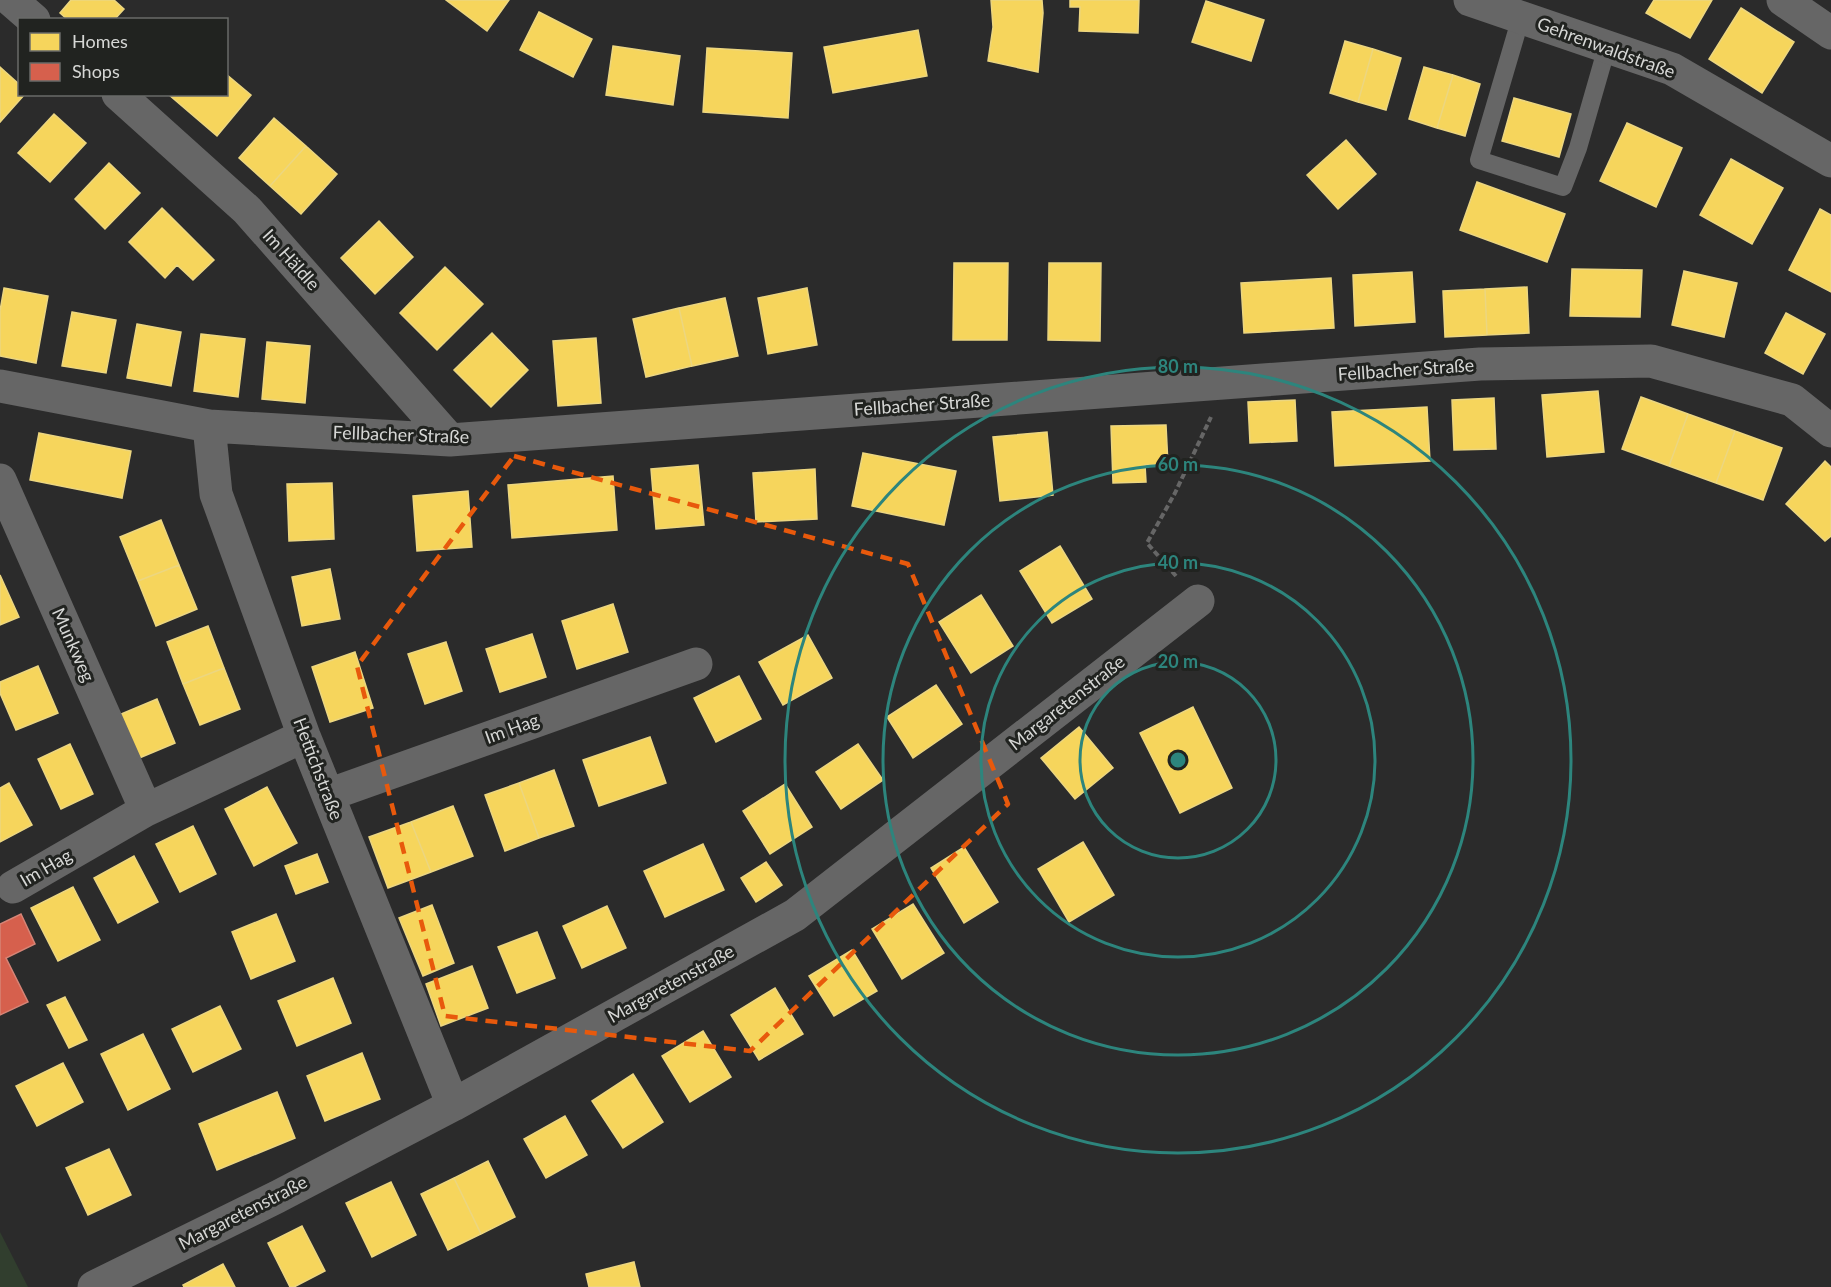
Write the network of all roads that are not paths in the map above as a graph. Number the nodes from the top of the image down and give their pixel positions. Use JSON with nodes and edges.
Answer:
{"nodes":[{"id":1,"x":10,"y":0,"type":"edge"},
{"id":2,"x":1470,"y":0,"type":"edge"},
{"id":3,"x":1783,"y":0,"type":"edge"},
{"id":4,"x":1521,"y":17,"type":"junction"},
{"id":5,"x":32,"y":18,"type":"edge"},
{"id":6,"x":1831,"y":33,"type":"edge"},
{"id":7,"x":1607,"y":47,"type":"junction"},
{"id":8,"x":120,"y":96,"type":"edge"},
{"id":9,"x":1831,"y":161,"type":"edge"},
{"id":10,"x":0,"y":386,"type":"edge"},
{"id":11,"x":209,"y":426,"type":"junction"},
{"id":12,"x":1831,"y":431,"type":"edge"},
{"id":13,"x":450,"y":440,"type":"junction"},
{"id":14,"x":0,"y":480,"type":"edge"},
{"id":15,"x":1198,"y":601,"type":"road end"},
{"id":16,"x":696,"y":664,"type":"dead end"},
{"id":17,"x":304,"y":736,"type":"junction"},
{"id":18,"x":328,"y":795,"type":"junction"},
{"id":19,"x":146,"y":810,"type":"junction"},
{"id":20,"x":13,"y":887,"type":"dead end"},
{"id":21,"x":453,"y":1105,"type":"junction"},
{"id":22,"x":94,"y":1287,"type":"edge"}],
"edges":[{"from":1,"to":5,"type":"street"},
{"from":2,"to":4,"type":"street","name":"Gehrenwaldstraße"},
{"from":3,"to":6,"type":"street"},
{"from":4,"to":7,"type":"street","name":"Gehrenwaldstraße"},
{"from":4,"to":7,"type":"lane"},
{"from":7,"to":9,"type":"street","name":"Gehrenwaldstraße"},
{"from":8,"to":13,"type":"street","name":"Im Häldle"},
{"from":10,"to":11,"type":"street","name":"Fellbacher Straße"},
{"from":11,"to":13,"type":"street","name":"Fellbacher Straße"},
{"from":11,"to":17,"type":"street","name":"Hettichstraße"},
{"from":12,"to":13,"type":"street","name":"Fellbacher Straße"},
{"from":14,"to":19,"type":"street","name":"Munkweg"},
{"from":15,"to":21,"type":"street","name":"Margaretenstraße"},
{"from":16,"to":18,"type":"street","name":"Im Hag"},
{"from":17,"to":18,"type":"street","name":"Hettichstraße"},
{"from":17,"to":19,"type":"street","name":"Im Hag"},
{"from":18,"to":21,"type":"street","name":"Hettichstraße"},
{"from":19,"to":20,"type":"street","name":"Im Hag"},
{"from":21,"to":22,"type":"street","name":"Margaretenstraße"}]}
